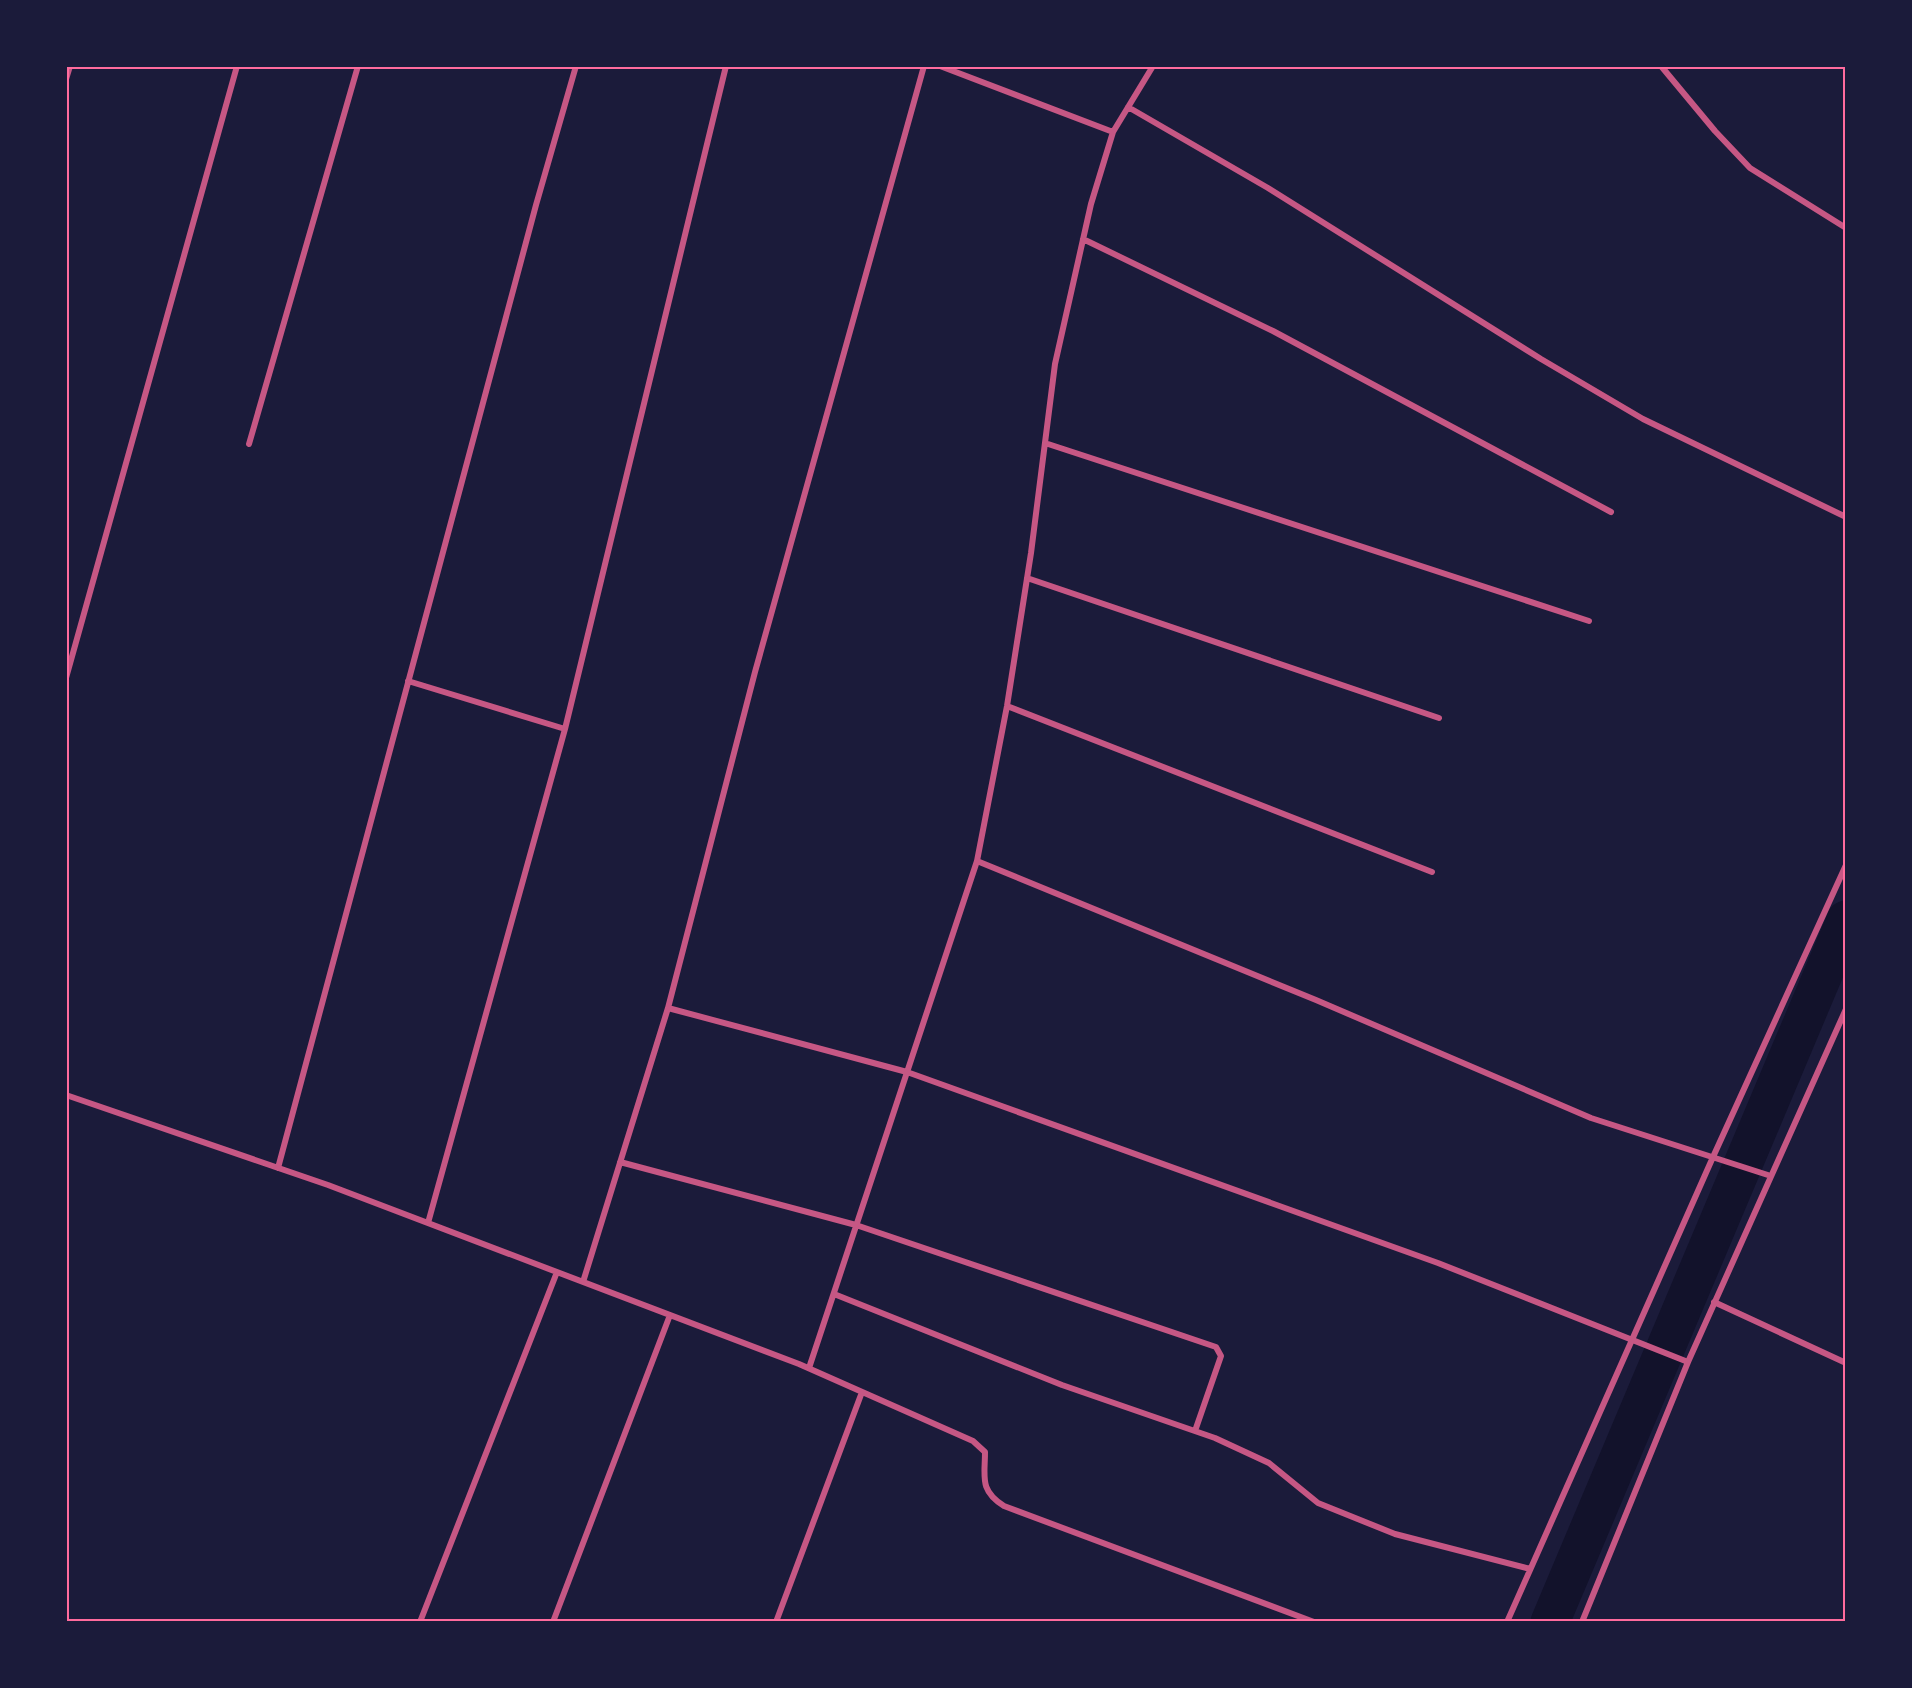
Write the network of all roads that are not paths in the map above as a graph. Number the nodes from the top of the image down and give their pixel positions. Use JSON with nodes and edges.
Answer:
{"nodes":[{"id":1,"x":70,"y":66,"type":"edge"},
{"id":2,"x":237,"y":66,"type":"edge"},
{"id":3,"x":358,"y":66,"type":"edge"},
{"id":4,"x":576,"y":66,"type":"edge"},
{"id":5,"x":726,"y":66,"type":"edge"},
{"id":6,"x":924,"y":66,"type":"edge"},
{"id":7,"x":940,"y":66,"type":"edge"},
{"id":8,"x":1153,"y":66,"type":"edge"},
{"id":9,"x":1661,"y":66,"type":"edge"},
{"id":10,"x":66,"y":79,"type":"edge"},
{"id":11,"x":1128,"y":107,"type":"junction"},
{"id":12,"x":1113,"y":132,"type":"junction"},
{"id":13,"x":1846,"y":228,"type":"edge"},
{"id":14,"x":1083,"y":239,"type":"junction"},
{"id":15,"x":1045,"y":443,"type":"junction"},
{"id":16,"x":249,"y":444,"type":"dead end"},
{"id":17,"x":1611,"y":512,"type":"dead end"},
{"id":18,"x":1846,"y":517,"type":"edge"},
{"id":19,"x":1027,"y":578,"type":"junction"},
{"id":20,"x":1589,"y":621,"type":"dead end"},
{"id":21,"x":66,"y":678,"type":"edge"},
{"id":22,"x":408,"y":681,"type":"junction"},
{"id":23,"x":1006,"y":706,"type":"junction"},
{"id":24,"x":1439,"y":718,"type":"dead end"},
{"id":25,"x":565,"y":729,"type":"junction"},
{"id":26,"x":977,"y":861,"type":"junction"},
{"id":27,"x":1846,"y":865,"type":"edge"},
{"id":28,"x":1432,"y":872,"type":"dead end"},
{"id":29,"x":668,"y":1008,"type":"junction"},
{"id":30,"x":1846,"y":1009,"type":"edge"},
{"id":31,"x":907,"y":1072,"type":"junction"},
{"id":32,"x":66,"y":1095,"type":"edge"},
{"id":33,"x":1713,"y":1157,"type":"junction"},
{"id":34,"x":620,"y":1162,"type":"junction"},
{"id":35,"x":278,"y":1168,"type":"junction"},
{"id":36,"x":1771,"y":1176,"type":"junction"},
{"id":37,"x":428,"y":1223,"type":"junction"},
{"id":38,"x":856,"y":1225,"type":"junction"},
{"id":39,"x":557,"y":1272,"type":"junction"},
{"id":40,"x":583,"y":1282,"type":"junction"},
{"id":41,"x":834,"y":1294,"type":"junction"},
{"id":42,"x":1714,"y":1302,"type":"junction"},
{"id":43,"x":670,"y":1315,"type":"junction"},
{"id":44,"x":1631,"y":1340,"type":"junction"},
{"id":45,"x":1688,"y":1362,"type":"junction"},
{"id":46,"x":1846,"y":1363,"type":"edge"},
{"id":47,"x":809,"y":1368,"type":"junction"},
{"id":48,"x":862,"y":1392,"type":"junction"},
{"id":49,"x":1195,"y":1431,"type":"junction"},
{"id":50,"x":1530,"y":1569,"type":"junction"},
{"id":51,"x":420,"y":1622,"type":"edge"},
{"id":52,"x":554,"y":1622,"type":"edge"},
{"id":53,"x":776,"y":1622,"type":"edge"},
{"id":54,"x":1314,"y":1622,"type":"edge"},
{"id":55,"x":1507,"y":1622,"type":"edge"},
{"id":56,"x":1582,"y":1622,"type":"edge"}],
"edges":[{"from":1,"to":10,"type":"street"},
{"from":2,"to":21,"type":"street"},
{"from":3,"to":16,"type":"street"},
{"from":4,"to":22,"type":"street"},
{"from":5,"to":25,"type":"street"},
{"from":6,"to":29,"type":"street"},
{"from":7,"to":12,"type":"street"},
{"from":8,"to":11,"type":"street"},
{"from":9,"to":13,"type":"street"},
{"from":11,"to":12,"type":"street"},
{"from":11,"to":18,"type":"street"},
{"from":12,"to":14,"type":"street"},
{"from":14,"to":15,"type":"street"},
{"from":14,"to":17,"type":"street"},
{"from":15,"to":19,"type":"street"},
{"from":15,"to":20,"type":"street"},
{"from":19,"to":23,"type":"street"},
{"from":19,"to":24,"type":"street"},
{"from":22,"to":25,"type":"street"},
{"from":22,"to":35,"type":"street"},
{"from":23,"to":26,"type":"street"},
{"from":23,"to":28,"type":"street"},
{"from":25,"to":37,"type":"street"},
{"from":26,"to":31,"type":"street"},
{"from":26,"to":33,"type":"street"},
{"from":27,"to":33,"type":"street"},
{"from":29,"to":31,"type":"street"},
{"from":29,"to":34,"type":"street"},
{"from":30,"to":36,"type":"street"},
{"from":31,"to":38,"type":"street"},
{"from":31,"to":44,"type":"street"},
{"from":32,"to":35,"type":"street"},
{"from":33,"to":36,"type":"street"},
{"from":33,"to":44,"type":"street"},
{"from":34,"to":38,"type":"street"},
{"from":34,"to":40,"type":"street"},
{"from":35,"to":37,"type":"street"},
{"from":36,"to":42,"type":"street"},
{"from":37,"to":39,"type":"street"},
{"from":38,"to":41,"type":"street"},
{"from":38,"to":49,"type":"street"},
{"from":39,"to":40,"type":"street"},
{"from":39,"to":51,"type":"street"},
{"from":40,"to":43,"type":"street"},
{"from":41,"to":47,"type":"street"},
{"from":41,"to":49,"type":"street"},
{"from":42,"to":45,"type":"street"},
{"from":42,"to":46,"type":"street"},
{"from":43,"to":47,"type":"street"},
{"from":43,"to":52,"type":"street"},
{"from":44,"to":45,"type":"street"},
{"from":44,"to":50,"type":"street"},
{"from":45,"to":56,"type":"street"},
{"from":47,"to":48,"type":"street"},
{"from":48,"to":53,"type":"street"},
{"from":48,"to":54,"type":"street"},
{"from":49,"to":50,"type":"street"},
{"from":50,"to":55,"type":"street"}]}
